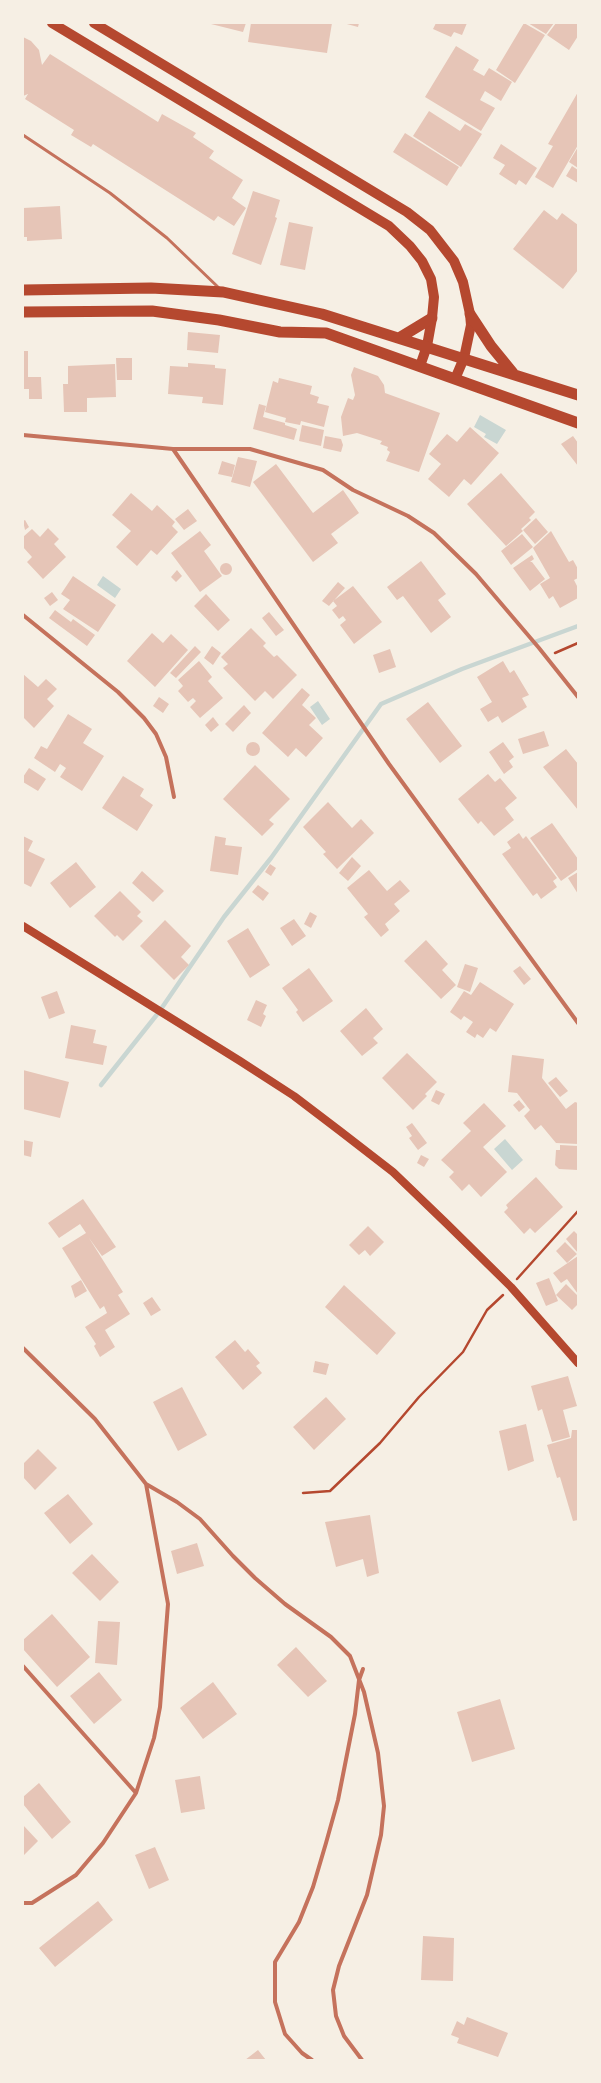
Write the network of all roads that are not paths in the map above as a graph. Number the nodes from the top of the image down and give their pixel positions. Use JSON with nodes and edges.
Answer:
{"nodes":[{"id":1,"x":52,"y":23,"type":"edge"},
{"id":2,"x":94,"y":23,"type":"edge"},
{"id":3,"x":23,"y":135,"type":"edge"},
{"id":4,"x":23,"y":290,"type":"edge"},
{"id":5,"x":223,"y":292,"type":"junction"},
{"id":6,"x":23,"y":312,"type":"edge"},
{"id":7,"x":470,"y":314,"type":"junction"},
{"id":8,"x":432,"y":318,"type":"junction"},
{"id":9,"x":399,"y":338,"type":"junction"},
{"id":10,"x":427,"y":346,"type":"junction"},
{"id":11,"x":464,"y":358,"type":"junction"},
{"id":12,"x":420,"y":366,"type":"junction"},
{"id":13,"x":513,"y":373,"type":"junction"},
{"id":14,"x":455,"y":379,"type":"junction"},
{"id":15,"x":578,"y":395,"type":"edge"},
{"id":16,"x":578,"y":423,"type":"edge"},
{"id":17,"x":23,"y":435,"type":"edge"},
{"id":18,"x":173,"y":449,"type":"junction"},
{"id":19,"x":23,"y":615,"type":"edge"},
{"id":20,"x":578,"y":697,"type":"edge"},
{"id":21,"x":174,"y":797,"type":"dead end"},
{"id":22,"x":23,"y":926,"type":"edge"},
{"id":23,"x":578,"y":1023,"type":"edge"},
{"id":24,"x":23,"y":1348,"type":"edge"},
{"id":25,"x":578,"y":1363,"type":"edge"},
{"id":26,"x":146,"y":1484,"type":"junction"},
{"id":27,"x":23,"y":1666,"type":"edge"},
{"id":28,"x":363,"y":1669,"type":"dead end"},
{"id":29,"x":359,"y":1680,"type":"junction"},
{"id":30,"x":136,"y":1793,"type":"junction"},
{"id":31,"x":23,"y":1903,"type":"edge"},
{"id":32,"x":312,"y":2060,"type":"edge"},
{"id":33,"x":362,"y":2060,"type":"edge"}],
"edges":[{"from":1,"to":8,"type":"main road"},
{"from":2,"to":7,"type":"main road"},
{"from":3,"to":5,"type":"lane"},
{"from":4,"to":5,"type":"highway"},
{"from":5,"to":9,"type":"highway"},
{"from":6,"to":12,"type":"highway"},
{"from":7,"to":11,"type":"main road"},
{"from":7,"to":13,"type":"highway"},
{"from":8,"to":9,"type":"highway"},
{"from":8,"to":10,"type":"main road"},
{"from":9,"to":10,"type":"highway"},
{"from":10,"to":11,"type":"highway"},
{"from":10,"to":12,"type":"main road"},
{"from":11,"to":13,"type":"highway"},
{"from":11,"to":14,"type":"main road"},
{"from":12,"to":14,"type":"highway"},
{"from":13,"to":15,"type":"highway"},
{"from":14,"to":16,"type":"highway"},
{"from":17,"to":18,"type":"street"},
{"from":18,"to":20,"type":"street"},
{"from":18,"to":23,"type":"street"},
{"from":19,"to":21,"type":"street"},
{"from":22,"to":25,"type":"main road"},
{"from":24,"to":26,"type":"street"},
{"from":26,"to":29,"type":"street"},
{"from":26,"to":30,"type":"street"},
{"from":27,"to":30,"type":"street"},
{"from":28,"to":29,"type":"street"},
{"from":29,"to":32,"type":"street"},
{"from":29,"to":33,"type":"street"},
{"from":30,"to":31,"type":"street"}]}
